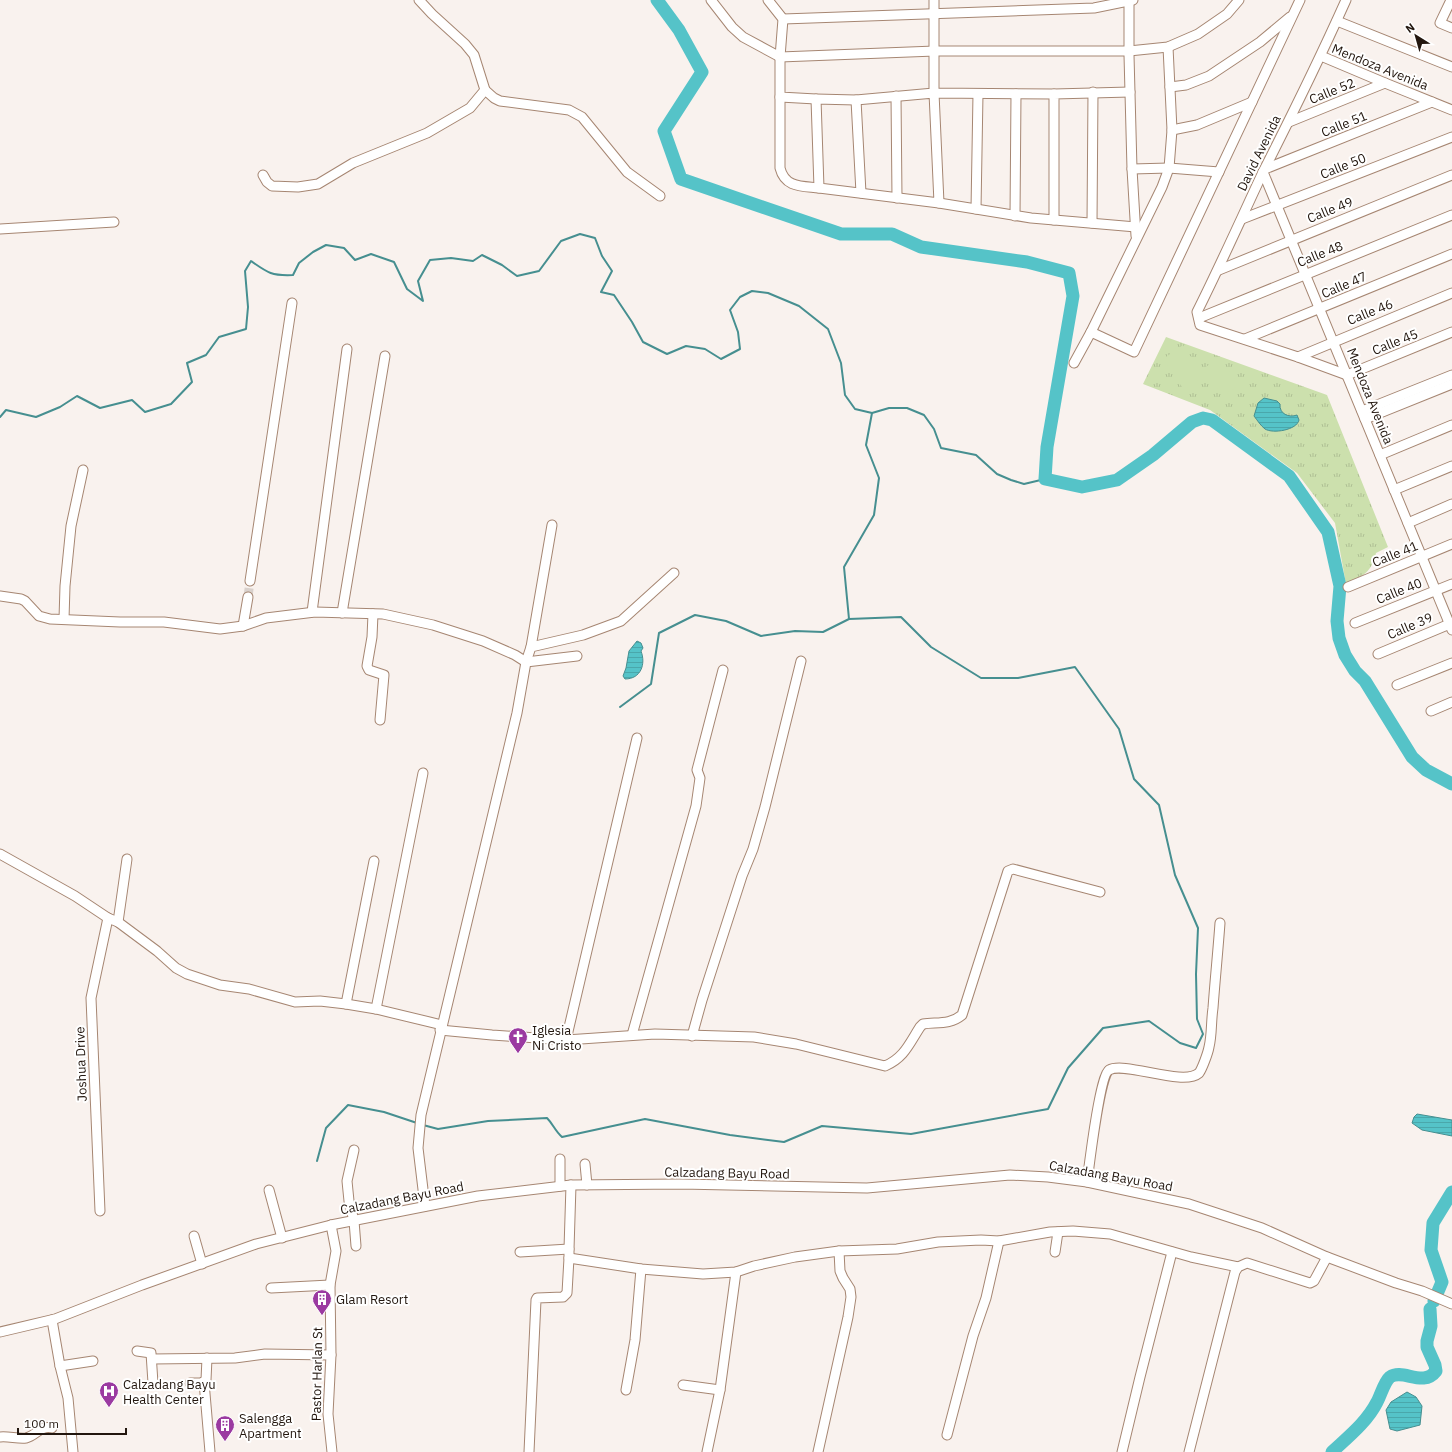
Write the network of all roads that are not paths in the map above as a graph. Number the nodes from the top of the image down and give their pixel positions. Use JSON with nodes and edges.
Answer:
{"nodes":[{"id":1,"x":419,"y":0,"type":"edge"},
{"id":2,"x":711,"y":0,"type":"edge"},
{"id":3,"x":768,"y":0,"type":"edge"},
{"id":4,"x":934,"y":0,"type":"edge"},
{"id":5,"x":1130,"y":0,"type":"edge"},
{"id":6,"x":1239,"y":0,"type":"edge"},
{"id":7,"x":1300,"y":0,"type":"edge"},
{"id":8,"x":1346,"y":0,"type":"edge"},
{"id":9,"x":1451,"y":0,"type":"edge"},
{"id":10,"x":1094,"y":4,"type":"edge"},
{"id":11,"x":935,"y":14,"type":"junction"},
{"id":12,"x":1293,"y":15,"type":"junction"},
{"id":13,"x":782,"y":19,"type":"junction"},
{"id":14,"x":1337,"y":21,"type":"junction"},
{"id":15,"x":1452,"y":28,"type":"edge"},
{"id":16,"x":1168,"y":47,"type":"junction"},
{"id":17,"x":935,"y":51,"type":"junction"},
{"id":18,"x":1129,"y":51,"type":"junction"},
{"id":19,"x":1321,"y":56,"type":"junction"},
{"id":20,"x":780,"y":57,"type":"junction"},
{"id":21,"x":1452,"y":67,"type":"edge"},
{"id":22,"x":1385,"y":83,"type":"junction"},
{"id":23,"x":1170,"y":86,"type":"junction"},
{"id":24,"x":485,"y":90,"type":"junction"},
{"id":25,"x":1093,"y":92,"type":"junction"},
{"id":26,"x":1130,"y":92,"type":"junction"},
{"id":27,"x":934,"y":93,"type":"junction"},
{"id":28,"x":978,"y":94,"type":"junction"},
{"id":29,"x":1016,"y":94,"type":"junction"},
{"id":30,"x":1054,"y":94,"type":"junction"},
{"id":31,"x":896,"y":96,"type":"junction"},
{"id":32,"x":780,"y":97,"type":"junction"},
{"id":33,"x":816,"y":99,"type":"junction"},
{"id":34,"x":856,"y":100,"type":"junction"},
{"id":35,"x":1252,"y":102,"type":"junction"},
{"id":36,"x":1432,"y":102,"type":"junction"},
{"id":37,"x":1452,"y":110,"type":"edge"},
{"id":38,"x":1289,"y":122,"type":"junction"},
{"id":39,"x":1172,"y":130,"type":"junction"},
{"id":40,"x":1452,"y":137,"type":"edge"},
{"id":41,"x":1169,"y":168,"type":"junction"},
{"id":42,"x":1132,"y":169,"type":"junction"},
{"id":43,"x":1264,"y":171,"type":"junction"},
{"id":44,"x":1219,"y":172,"type":"junction"},
{"id":45,"x":1452,"y":174,"type":"edge"},
{"id":46,"x":263,"y":175,"type":"dead end"},
{"id":47,"x":820,"y":188,"type":"junction"},
{"id":48,"x":861,"y":193,"type":"junction"},
{"id":49,"x":660,"y":196,"type":"dead end"},
{"id":50,"x":897,"y":198,"type":"junction"},
{"id":51,"x":939,"y":203,"type":"junction"},
{"id":52,"x":1277,"y":206,"type":"junction"},
{"id":53,"x":976,"y":209,"type":"junction"},
{"id":54,"x":1452,"y":215,"type":"edge"},
{"id":55,"x":1015,"y":216,"type":"junction"},
{"id":56,"x":1242,"y":219,"type":"junction"},
{"id":57,"x":1054,"y":220,"type":"junction"},
{"id":58,"x":114,"y":222,"type":"dead end"},
{"id":59,"x":1092,"y":223,"type":"junction"},
{"id":60,"x":1136,"y":227,"type":"junction"},
{"id":61,"x":0,"y":229,"type":"edge"},
{"id":62,"x":1136,"y":238,"type":"junction"},
{"id":63,"x":1291,"y":240,"type":"junction"},
{"id":64,"x":1452,"y":254,"type":"edge"},
{"id":65,"x":1219,"y":270,"type":"junction"},
{"id":66,"x":1306,"y":274,"type":"junction"},
{"id":67,"x":1452,"y":293,"type":"edge"},
{"id":68,"x":292,"y":303,"type":"dead end"},
{"id":69,"x":1320,"y":309,"type":"junction"},
{"id":70,"x":1199,"y":318,"type":"junction"},
{"id":71,"x":1091,"y":332,"type":"junction"},
{"id":72,"x":1452,"y":332,"type":"edge"},
{"id":73,"x":1245,"y":339,"type":"junction"},
{"id":74,"x":1333,"y":342,"type":"junction"},
{"id":75,"x":348,"y":349,"type":"dead end"},
{"id":76,"x":385,"y":356,"type":"dead end"},
{"id":77,"x":1298,"y":357,"type":"junction"},
{"id":78,"x":1074,"y":363,"type":"dead end"},
{"id":79,"x":1347,"y":375,"type":"junction"},
{"id":80,"x":1452,"y":375,"type":"edge"},
{"id":81,"x":1452,"y":384,"type":"edge"},
{"id":82,"x":1364,"y":415,"type":"junction"},
{"id":83,"x":1452,"y":426,"type":"edge"},
{"id":84,"x":1380,"y":455,"type":"junction"},
{"id":85,"x":1452,"y":466,"type":"edge"},
{"id":86,"x":83,"y":470,"type":"dead end"},
{"id":87,"x":1394,"y":490,"type":"junction"},
{"id":88,"x":1452,"y":504,"type":"edge"},
{"id":89,"x":1408,"y":522,"type":"junction"},
{"id":90,"x":552,"y":525,"type":"dead end"},
{"id":91,"x":1452,"y":544,"type":"edge"},
{"id":92,"x":1422,"y":557,"type":"junction"},
{"id":93,"x":674,"y":573,"type":"dead end"},
{"id":94,"x":250,"y":581,"type":"tunnel mouth"},
{"id":95,"x":1452,"y":584,"type":"edge"},
{"id":96,"x":1348,"y":587,"type":"dead end"},
{"id":97,"x":1436,"y":590,"type":"junction"},
{"id":98,"x":0,"y":596,"type":"edge"},
{"id":99,"x":248,"y":597,"type":"tunnel mouth"},
{"id":100,"x":312,"y":612,"type":"junction"},
{"id":101,"x":342,"y":613,"type":"junction"},
{"id":102,"x":373,"y":614,"type":"junction"},
{"id":103,"x":64,"y":619,"type":"junction"},
{"id":104,"x":1355,"y":622,"type":"dead end"},
{"id":105,"x":243,"y":626,"type":"junction"},
{"id":106,"x":1451,"y":626,"type":"edge"},
{"id":107,"x":531,"y":648,"type":"junction"},
{"id":108,"x":1378,"y":654,"type":"dead end"},
{"id":109,"x":577,"y":656,"type":"dead end"},
{"id":110,"x":801,"y":661,"type":"dead end"},
{"id":111,"x":526,"y":662,"type":"junction"},
{"id":112,"x":1452,"y":663,"type":"edge"},
{"id":113,"x":723,"y":670,"type":"dead end"},
{"id":114,"x":1397,"y":685,"type":"dead end"},
{"id":115,"x":1452,"y":702,"type":"edge"},
{"id":116,"x":1431,"y":711,"type":"dead end"},
{"id":117,"x":380,"y":720,"type":"dead end"},
{"id":118,"x":637,"y":738,"type":"dead end"},
{"id":119,"x":423,"y":773,"type":"dead end"},
{"id":120,"x":0,"y":854,"type":"edge"},
{"id":121,"x":127,"y":859,"type":"dead end"},
{"id":122,"x":374,"y":861,"type":"dead end"},
{"id":123,"x":1100,"y":892,"type":"dead end"},
{"id":124,"x":108,"y":918,"type":"junction"},
{"id":125,"x":118,"y":922,"type":"junction"},
{"id":126,"x":1220,"y":923,"type":"dead end"},
{"id":127,"x":346,"y":1004,"type":"junction"},
{"id":128,"x":376,"y":1009,"type":"junction"},
{"id":129,"x":441,"y":1027,"type":"junction"},
{"id":130,"x":632,"y":1035,"type":"junction"},
{"id":131,"x":692,"y":1036,"type":"junction"},
{"id":132,"x":566,"y":1040,"type":"junction"},
{"id":133,"x":354,"y":1150,"type":"dead end"},
{"id":134,"x":560,"y":1159,"type":"dead end"},
{"id":135,"x":585,"y":1164,"type":"dead end"},
{"id":136,"x":1086,"y":1182,"type":"junction"},
{"id":137,"x":571,"y":1185,"type":"junction"},
{"id":138,"x":586,"y":1185,"type":"junction"},
{"id":139,"x":560,"y":1186,"type":"junction"},
{"id":140,"x":269,"y":1190,"type":"dead end"},
{"id":141,"x":424,"y":1206,"type":"junction"},
{"id":142,"x":100,"y":1210,"type":"dead end"},
{"id":143,"x":354,"y":1221,"type":"junction"},
{"id":144,"x":331,"y":1225,"type":"junction"},
{"id":145,"x":1058,"y":1232,"type":"junction"},
{"id":146,"x":194,"y":1236,"type":"dead end"},
{"id":147,"x":282,"y":1238,"type":"junction"},
{"id":148,"x":999,"y":1241,"type":"junction"},
{"id":149,"x":356,"y":1246,"type":"dead end"},
{"id":150,"x":839,"y":1251,"type":"junction"},
{"id":151,"x":520,"y":1252,"type":"dead end"},
{"id":152,"x":1055,"y":1252,"type":"dead end"},
{"id":153,"x":1172,"y":1252,"type":"junction"},
{"id":154,"x":569,"y":1254,"type":"junction"},
{"id":155,"x":1327,"y":1257,"type":"junction"},
{"id":156,"x":202,"y":1264,"type":"junction"},
{"id":157,"x":1238,"y":1267,"type":"junction"},
{"id":158,"x":641,"y":1269,"type":"junction"},
{"id":159,"x":736,"y":1272,"type":"junction"},
{"id":160,"x":330,"y":1285,"type":"junction"},
{"id":161,"x":271,"y":1288,"type":"dead end"},
{"id":162,"x":1452,"y":1304,"type":"edge"},
{"id":163,"x":52,"y":1320,"type":"junction"},
{"id":164,"x":0,"y":1332,"type":"edge"},
{"id":165,"x":137,"y":1351,"type":"dead end"},
{"id":166,"x":331,"y":1355,"type":"junction"},
{"id":167,"x":207,"y":1358,"type":"junction"},
{"id":168,"x":152,"y":1359,"type":"junction"},
{"id":169,"x":93,"y":1361,"type":"dead end"},
{"id":170,"x":60,"y":1366,"type":"junction"},
{"id":171,"x":204,"y":1382,"type":"junction"},
{"id":172,"x":153,"y":1383,"type":"dead end"},
{"id":173,"x":190,"y":1384,"type":"dead end"},
{"id":174,"x":683,"y":1386,"type":"dead end"},
{"id":175,"x":626,"y":1390,"type":"dead end"},
{"id":176,"x":720,"y":1390,"type":"junction"},
{"id":177,"x":52,"y":1428,"type":"dead end"},
{"id":178,"x":947,"y":1435,"type":"dead end"},
{"id":179,"x":0,"y":1437,"type":"edge"},
{"id":180,"x":73,"y":1452,"type":"edge"},
{"id":181,"x":210,"y":1452,"type":"edge"},
{"id":182,"x":332,"y":1452,"type":"edge"},
{"id":183,"x":529,"y":1452,"type":"edge"},
{"id":184,"x":707,"y":1452,"type":"edge"},
{"id":185,"x":818,"y":1452,"type":"edge"},
{"id":186,"x":1122,"y":1452,"type":"edge"},
{"id":187,"x":1188,"y":1452,"type":"edge"}],
"edges":[{"from":1,"to":24,"type":"street"},
{"from":2,"to":20,"type":"street"},
{"from":3,"to":13,"type":"street"},
{"from":4,"to":11,"type":"street"},
{"from":5,"to":10,"type":"street"},
{"from":5,"to":18,"type":"street"},
{"from":6,"to":16,"type":"street"},
{"from":7,"to":12,"type":"street"},
{"from":8,"to":14,"type":"street","name":"David Avenida"},
{"from":9,"to":15,"type":"street"},
{"from":10,"to":11,"type":"street"},
{"from":11,"to":13,"type":"street"},
{"from":11,"to":17,"type":"street"},
{"from":12,"to":23,"type":"street"},
{"from":12,"to":35,"type":"street"},
{"from":13,"to":20,"type":"street"},
{"from":14,"to":19,"type":"street","name":"David Avenida"},
{"from":14,"to":21,"type":"street"},
{"from":16,"to":18,"type":"street"},
{"from":16,"to":23,"type":"street"},
{"from":17,"to":18,"type":"street"},
{"from":17,"to":20,"type":"street"},
{"from":17,"to":27,"type":"street"},
{"from":18,"to":26,"type":"street"},
{"from":19,"to":22,"type":"street","name":"Mendoza Avenida"},
{"from":19,"to":38,"type":"street","name":"David Avenida"},
{"from":20,"to":32,"type":"street"},
{"from":22,"to":36,"type":"street","name":"Mendoza Avenida"},
{"from":22,"to":38,"type":"street","name":"Calle 52"},
{"from":23,"to":39,"type":"street"},
{"from":24,"to":46,"type":"street"},
{"from":24,"to":49,"type":"street"},
{"from":25,"to":26,"type":"street"},
{"from":25,"to":30,"type":"street"},
{"from":25,"to":59,"type":"street"},
{"from":26,"to":42,"type":"street"},
{"from":27,"to":28,"type":"street"},
{"from":27,"to":31,"type":"street"},
{"from":27,"to":51,"type":"street"},
{"from":28,"to":29,"type":"street"},
{"from":28,"to":53,"type":"street"},
{"from":29,"to":30,"type":"street"},
{"from":29,"to":55,"type":"street"},
{"from":30,"to":57,"type":"street"},
{"from":31,"to":34,"type":"street"},
{"from":31,"to":50,"type":"street"},
{"from":32,"to":33,"type":"street"},
{"from":32,"to":47,"type":"street"},
{"from":33,"to":34,"type":"street"},
{"from":33,"to":47,"type":"street"},
{"from":34,"to":48,"type":"street"},
{"from":35,"to":39,"type":"street"},
{"from":35,"to":44,"type":"street"},
{"from":36,"to":37,"type":"street","name":"Mendoza Avenida"},
{"from":36,"to":43,"type":"street","name":"Calle 51"},
{"from":38,"to":43,"type":"street","name":"David Avenida"},
{"from":39,"to":41,"type":"street"},
{"from":40,"to":52,"type":"street","name":"Calle 50"},
{"from":41,"to":42,"type":"street"},
{"from":41,"to":44,"type":"street"},
{"from":41,"to":62,"type":"street"},
{"from":42,"to":60,"type":"street"},
{"from":43,"to":52,"type":"street","name":"Mendoza Avenida"},
{"from":43,"to":56,"type":"street","name":"David Avenida"},
{"from":44,"to":71,"type":"street"},
{"from":45,"to":63,"type":"street","name":"Calle 49"},
{"from":47,"to":48,"type":"street"},
{"from":48,"to":50,"type":"street"},
{"from":50,"to":51,"type":"street"},
{"from":51,"to":53,"type":"street"},
{"from":52,"to":56,"type":"street","name":"Calle 50"},
{"from":52,"to":63,"type":"street","name":"Mendoza Avenida"},
{"from":53,"to":55,"type":"street"},
{"from":54,"to":66,"type":"street","name":"Calle 48"},
{"from":55,"to":57,"type":"street"},
{"from":56,"to":65,"type":"street","name":"David Avenida"},
{"from":57,"to":59,"type":"street"},
{"from":58,"to":61,"type":"street"},
{"from":59,"to":60,"type":"street"},
{"from":60,"to":62,"type":"street"},
{"from":62,"to":71,"type":"street"},
{"from":63,"to":65,"type":"street","name":"Calle 49"},
{"from":63,"to":66,"type":"street","name":"Mendoza Avenida"},
{"from":64,"to":69,"type":"street","name":"Calle 47"},
{"from":65,"to":70,"type":"street","name":"David Avenida"},
{"from":66,"to":69,"type":"street","name":"Mendoza Avenida"},
{"from":66,"to":70,"type":"street","name":"Calle 48"},
{"from":67,"to":74,"type":"street","name":"Calle 46"},
{"from":68,"to":94,"type":"street"},
{"from":69,"to":73,"type":"street","name":"Calle 47"},
{"from":69,"to":74,"type":"street","name":"Mendoza Avenida"},
{"from":70,"to":73,"type":"street"},
{"from":71,"to":78,"type":"street"},
{"from":72,"to":79,"type":"street","name":"Calle 45"},
{"from":73,"to":77,"type":"street"},
{"from":74,"to":77,"type":"street","name":"Calle 46"},
{"from":74,"to":79,"type":"street","name":"Mendoza Avenida"},
{"from":75,"to":100,"type":"street"},
{"from":76,"to":101,"type":"street"},
{"from":77,"to":79,"type":"street"},
{"from":79,"to":82,"type":"street","name":"Mendoza Avenida"},
{"from":80,"to":82,"type":"street"},
{"from":81,"to":82,"type":"street"},
{"from":82,"to":84,"type":"street","name":"Mendoza Avenida"},
{"from":83,"to":84,"type":"street"},
{"from":84,"to":87,"type":"street","name":"Mendoza Avenida"},
{"from":85,"to":87,"type":"street"},
{"from":86,"to":103,"type":"street"},
{"from":87,"to":89,"type":"street","name":"Mendoza Avenida"},
{"from":88,"to":89,"type":"street"},
{"from":89,"to":92,"type":"street","name":"Mendoza Avenida"},
{"from":90,"to":107,"type":"street"},
{"from":91,"to":92,"type":"street","name":"Calle 41"},
{"from":92,"to":96,"type":"street","name":"Calle 41"},
{"from":92,"to":97,"type":"street","name":"Mendoza Avenida"},
{"from":93,"to":107,"type":"street"},
{"from":95,"to":97,"type":"street","name":"Calle 40"},
{"from":97,"to":104,"type":"street","name":"Calle 40"},
{"from":97,"to":106,"type":"street","name":"Mendoza Avenida"},
{"from":98,"to":103,"type":"street"},
{"from":99,"to":105,"type":"street"},
{"from":100,"to":101,"type":"street"},
{"from":100,"to":105,"type":"street"},
{"from":101,"to":102,"type":"street"},
{"from":102,"to":111,"type":"street"},
{"from":102,"to":117,"type":"street"},
{"from":103,"to":105,"type":"street"},
{"from":106,"to":108,"type":"street","name":"Calle 39"},
{"from":107,"to":111,"type":"street"},
{"from":109,"to":111,"type":"street"},
{"from":110,"to":131,"type":"street"},
{"from":111,"to":129,"type":"street"},
{"from":112,"to":114,"type":"street"},
{"from":113,"to":130,"type":"street"},
{"from":115,"to":116,"type":"street"},
{"from":118,"to":132,"type":"street"},
{"from":119,"to":128,"type":"street"},
{"from":120,"to":124,"type":"street"},
{"from":121,"to":125,"type":"street"},
{"from":122,"to":127,"type":"street"},
{"from":123,"to":131,"type":"street"},
{"from":124,"to":125,"type":"street"},
{"from":124,"to":142,"type":"street","name":"Joshua Drive"},
{"from":125,"to":127,"type":"street"},
{"from":126,"to":136,"type":"street"},
{"from":127,"to":128,"type":"street"},
{"from":128,"to":129,"type":"street"},
{"from":129,"to":132,"type":"street"},
{"from":129,"to":141,"type":"street"},
{"from":130,"to":131,"type":"street"},
{"from":130,"to":132,"type":"street"},
{"from":133,"to":143,"type":"street"},
{"from":134,"to":139,"type":"street"},
{"from":135,"to":138,"type":"street"},
{"from":136,"to":138,"type":"street","name":"Calzadang Bayu Road"},
{"from":136,"to":155,"type":"street","name":"Calzadang Bayu Road"},
{"from":137,"to":138,"type":"street","name":"Calzadang Bayu Road"},
{"from":137,"to":139,"type":"street","name":"Calzadang Bayu Road"},
{"from":137,"to":154,"type":"street"},
{"from":139,"to":141,"type":"street","name":"Calzadang Bayu Road"},
{"from":140,"to":147,"type":"street"},
{"from":141,"to":143,"type":"street","name":"Calzadang Bayu Road"},
{"from":143,"to":144,"type":"street","name":"Calzadang Bayu Road"},
{"from":143,"to":149,"type":"street"},
{"from":144,"to":147,"type":"street","name":"Calzadang Bayu Road"},
{"from":144,"to":160,"type":"street","name":"Pastor Harlan St"},
{"from":145,"to":148,"type":"street"},
{"from":145,"to":152,"type":"street"},
{"from":145,"to":153,"type":"street"},
{"from":146,"to":156,"type":"street"},
{"from":147,"to":156,"type":"street","name":"Calzadang Bayu Road"},
{"from":148,"to":150,"type":"street"},
{"from":148,"to":178,"type":"street"},
{"from":150,"to":159,"type":"street"},
{"from":150,"to":185,"type":"street"},
{"from":151,"to":154,"type":"street"},
{"from":153,"to":157,"type":"street"},
{"from":153,"to":186,"type":"street"},
{"from":154,"to":158,"type":"street"},
{"from":154,"to":183,"type":"street"},
{"from":155,"to":157,"type":"street"},
{"from":155,"to":162,"type":"street","name":"Calzadang Bayu Road"},
{"from":156,"to":163,"type":"street","name":"Calzadang Bayu Road"},
{"from":157,"to":187,"type":"street"},
{"from":158,"to":159,"type":"street"},
{"from":158,"to":175,"type":"street"},
{"from":159,"to":176,"type":"street"},
{"from":160,"to":161,"type":"street"},
{"from":160,"to":166,"type":"street","name":"Pastor Harlan St"},
{"from":163,"to":164,"type":"street","name":"Calzadang Bayu Road"},
{"from":163,"to":170,"type":"street"},
{"from":165,"to":168,"type":"street"},
{"from":166,"to":167,"type":"street"},
{"from":166,"to":182,"type":"street","name":"Pastor Harlan St"},
{"from":167,"to":168,"type":"street"},
{"from":167,"to":171,"type":"street"},
{"from":168,"to":172,"type":"street"},
{"from":169,"to":170,"type":"street"},
{"from":170,"to":180,"type":"street"},
{"from":171,"to":173,"type":"street"},
{"from":171,"to":181,"type":"street"},
{"from":174,"to":176,"type":"street"},
{"from":176,"to":184,"type":"street"},
{"from":177,"to":179,"type":"street"}]}
